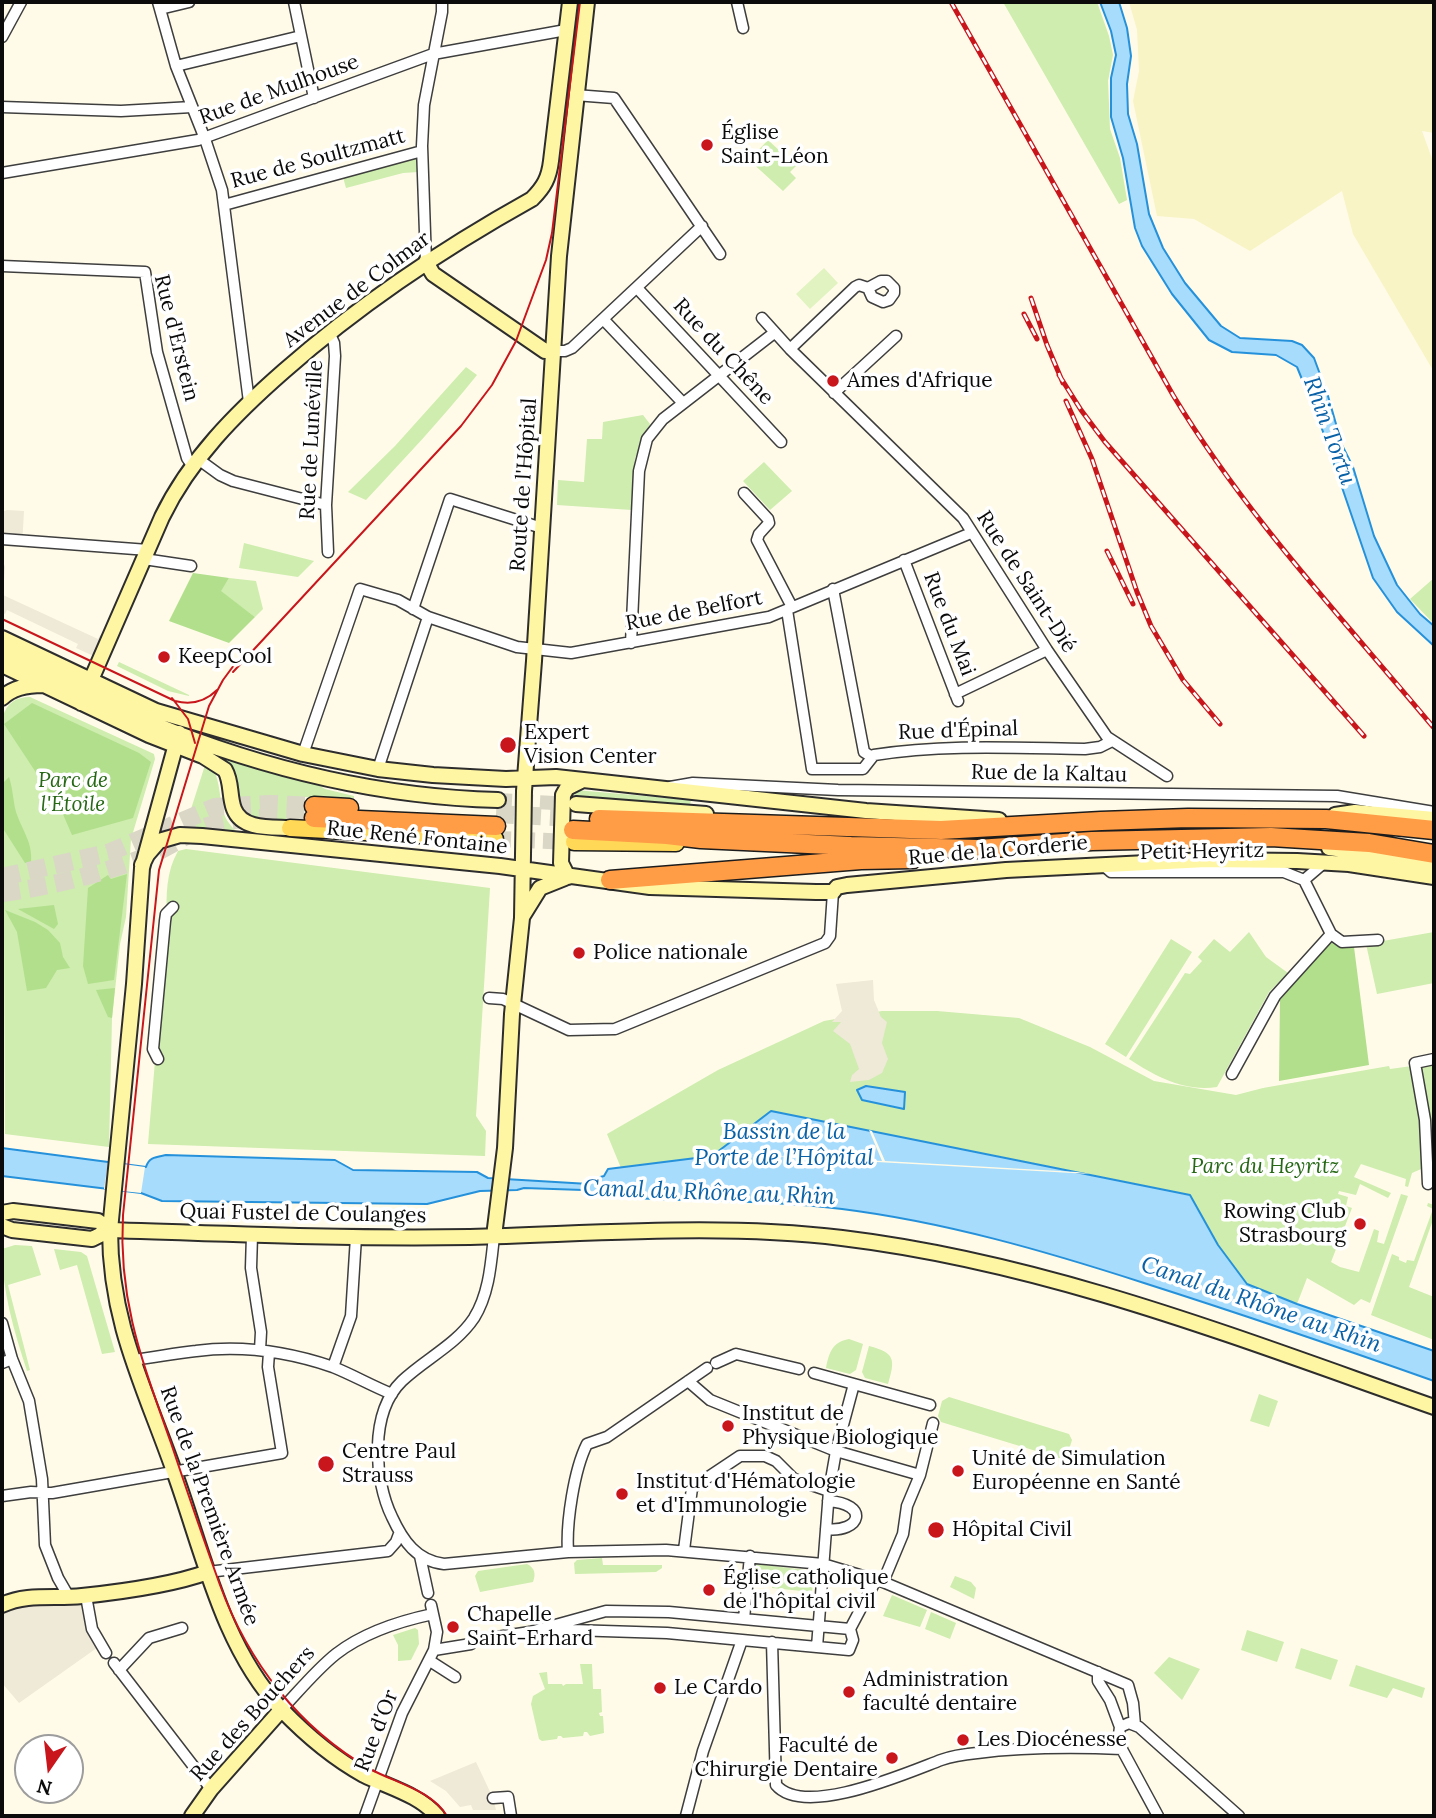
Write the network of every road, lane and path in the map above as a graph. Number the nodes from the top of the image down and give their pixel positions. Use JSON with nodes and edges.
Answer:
{"nodes":[{"id":1,"x":21,"y":2,"type":"edge"},
{"id":2,"x":189,"y":2,"type":"edge"},
{"id":3,"x":294,"y":2,"type":"edge"},
{"id":4,"x":442,"y":2,"type":"edge"},
{"id":5,"x":570,"y":2,"type":"edge"},
{"id":6,"x":587,"y":2,"type":"edge"},
{"id":7,"x":737,"y":2,"type":"edge"},
{"id":8,"x":159,"y":5,"type":"edge"},
{"id":9,"x":743,"y":28,"type":"dead end"},
{"id":10,"x":566,"y":30,"type":"junction"},
{"id":11,"x":301,"y":36,"type":"junction"},
{"id":12,"x":2,"y":37,"type":"edge"},
{"id":13,"x":433,"y":54,"type":"junction"},
{"id":14,"x":176,"y":66,"type":"junction"},
{"id":15,"x":575,"y":94,"type":"junction"},
{"id":16,"x":314,"y":98,"type":"junction"},
{"id":17,"x":2,"y":107,"type":"edge"},
{"id":18,"x":191,"y":107,"type":"junction"},
{"id":19,"x":205,"y":139,"type":"junction"},
{"id":20,"x":422,"y":151,"type":"junction"},
{"id":21,"x":2,"y":173,"type":"edge"},
{"id":22,"x":224,"y":205,"type":"junction"},
{"id":23,"x":702,"y":226,"type":"junction"},
{"id":24,"x":720,"y":254,"type":"dead end"},
{"id":25,"x":426,"y":262,"type":"junction"},
{"id":26,"x":2,"y":266,"type":"edge"},
{"id":27,"x":637,"y":288,"type":"junction"},
{"id":28,"x":868,"y":288,"type":"dead end"},
{"id":29,"x":762,"y":318,"type":"dead end"},
{"id":30,"x":603,"y":319,"type":"junction"},
{"id":31,"x":329,"y":331,"type":"junction"},
{"id":32,"x":774,"y":333,"type":"junction"},
{"id":33,"x":895,"y":336,"type":"dead end"},
{"id":34,"x":790,"y":349,"type":"junction"},
{"id":35,"x":553,"y":351,"type":"junction"},
{"id":36,"x":720,"y":376,"type":"junction"},
{"id":37,"x":834,"y":393,"type":"junction"},
{"id":38,"x":249,"y":402,"type":"junction"},
{"id":39,"x":684,"y":403,"type":"junction"},
{"id":40,"x":781,"y":442,"type":"dead end"},
{"id":41,"x":195,"y":462,"type":"junction"},
{"id":42,"x":744,"y":493,"type":"dead end"},
{"id":43,"x":326,"y":505,"type":"junction"},
{"id":44,"x":542,"y":528,"type":"junction"},
{"id":45,"x":971,"y":533,"type":"junction"},
{"id":46,"x":2,"y":539,"type":"edge"},
{"id":47,"x":328,"y":552,"type":"dead end"},
{"id":48,"x":146,"y":555,"type":"junction"},
{"id":49,"x":904,"y":560,"type":"junction"},
{"id":50,"x":191,"y":566,"type":"dead end"},
{"id":51,"x":833,"y":589,"type":"junction"},
{"id":52,"x":790,"y":608,"type":"junction"},
{"id":53,"x":413,"y":609,"type":"junction"},
{"id":54,"x":428,"y":617,"type":"junction"},
{"id":55,"x":2,"y":638,"type":"edge"},
{"id":56,"x":631,"y":643,"type":"junction"},
{"id":57,"x":534,"y":650,"type":"junction"},
{"id":58,"x":1047,"y":650,"type":"junction"},
{"id":59,"x":2,"y":653,"type":"edge"},
{"id":60,"x":2,"y":665,"type":"edge"},
{"id":61,"x":44,"y":685,"type":"junction"},
{"id":62,"x":82,"y":688,"type":"junction"},
{"id":63,"x":2,"y":698,"type":"edge"},
{"id":64,"x":177,"y":732,"type":"junction"},
{"id":65,"x":1112,"y":741,"type":"junction"},
{"id":66,"x":303,"y":754,"type":"junction"},
{"id":67,"x":872,"y":757,"type":"junction"},
{"id":68,"x":213,"y":760,"type":"junction"},
{"id":69,"x":378,"y":769,"type":"junction"},
{"id":70,"x":1167,"y":776,"type":"dead end"},
{"id":71,"x":525,"y":777,"type":"junction"},
{"id":72,"x":581,"y":781,"type":"junction"},
{"id":73,"x":662,"y":789,"type":"junction"},
{"id":74,"x":314,"y":812,"type":"tunnel mouth"},
{"id":75,"x":1434,"y":812,"type":"edge"},
{"id":76,"x":1335,"y":815,"type":"junction"},
{"id":77,"x":1434,"y":819,"type":"edge"},
{"id":78,"x":496,"y":820,"type":"junction"},
{"id":79,"x":999,"y":820,"type":"junction"},
{"id":80,"x":574,"y":824,"type":"junction"},
{"id":81,"x":290,"y":828,"type":"joint"},
{"id":82,"x":1425,"y":828,"type":"edge"},
{"id":83,"x":1271,"y":837,"type":"junction"},
{"id":84,"x":261,"y":841,"type":"junction"},
{"id":85,"x":978,"y":849,"type":"junction"},
{"id":86,"x":1434,"y":855,"type":"edge"},
{"id":87,"x":1325,"y":862,"type":"junction"},
{"id":88,"x":1102,"y":863,"type":"junction"},
{"id":89,"x":142,"y":865,"type":"junction"},
{"id":90,"x":1434,"y":866,"type":"edge"},
{"id":91,"x":521,"y":871,"type":"junction"},
{"id":92,"x":568,"y":877,"type":"junction"},
{"id":93,"x":1434,"y":877,"type":"edge"},
{"id":94,"x":610,"y":880,"type":"junction"},
{"id":95,"x":1304,"y":880,"type":"junction"},
{"id":96,"x":833,"y":892,"type":"junction"},
{"id":97,"x":170,"y":911,"type":"dead end"},
{"id":98,"x":522,"y":918,"type":"junction"},
{"id":99,"x":1331,"y":934,"type":"junction"},
{"id":100,"x":1378,"y":940,"type":"dead end"},
{"id":101,"x":489,"y":998,"type":"dead end"},
{"id":102,"x":513,"y":1005,"type":"junction"},
{"id":103,"x":158,"y":1059,"type":"dead end"},
{"id":104,"x":1434,"y":1059,"type":"edge"},
{"id":105,"x":1232,"y":1074,"type":"dead end"},
{"id":106,"x":1431,"y":1182,"type":"edge"},
{"id":107,"x":2,"y":1213,"type":"edge"},
{"id":108,"x":2,"y":1226,"type":"edge"},
{"id":109,"x":110,"y":1230,"type":"junction"},
{"id":110,"x":251,"y":1235,"type":"junction"},
{"id":111,"x":494,"y":1236,"type":"junction"},
{"id":112,"x":356,"y":1237,"type":"junction"},
{"id":113,"x":2,"y":1323,"type":"edge"},
{"id":114,"x":265,"y":1351,"type":"junction"},
{"id":115,"x":132,"y":1360,"type":"junction"},
{"id":116,"x":7,"y":1361,"type":"edge"},
{"id":117,"x":332,"y":1367,"type":"junction"},
{"id":118,"x":799,"y":1368,"type":"dead end"},
{"id":119,"x":814,"y":1373,"type":"dead end"},
{"id":120,"x":688,"y":1381,"type":"junction"},
{"id":121,"x":855,"y":1384,"type":"junction"},
{"id":122,"x":392,"y":1394,"type":"junction"},
{"id":123,"x":930,"y":1405,"type":"dead end"},
{"id":124,"x":1434,"y":1407,"type":"edge"},
{"id":125,"x":933,"y":1423,"type":"dead end"},
{"id":126,"x":836,"y":1451,"type":"junction"},
{"id":127,"x":174,"y":1472,"type":"junction"},
{"id":128,"x":920,"y":1475,"type":"junction"},
{"id":129,"x":44,"y":1494,"type":"junction"},
{"id":130,"x":2,"y":1496,"type":"edge"},
{"id":131,"x":829,"y":1496,"type":"junction"},
{"id":132,"x":826,"y":1529,"type":"junction"},
{"id":133,"x":399,"y":1534,"type":"junction"},
{"id":134,"x":684,"y":1550,"type":"junction"},
{"id":135,"x":568,"y":1552,"type":"junction"},
{"id":136,"x":420,"y":1556,"type":"junction"},
{"id":137,"x":750,"y":1556,"type":"junction"},
{"id":138,"x":823,"y":1564,"type":"junction"},
{"id":139,"x":208,"y":1572,"type":"junction"},
{"id":140,"x":879,"y":1581,"type":"junction"},
{"id":141,"x":428,"y":1593,"type":"dead end"},
{"id":142,"x":86,"y":1596,"type":"junction"},
{"id":143,"x":69,"y":1597,"type":"junction"},
{"id":144,"x":2,"y":1605,"type":"edge"},
{"id":145,"x":432,"y":1609,"type":"joint"},
{"id":146,"x":744,"y":1619,"type":"junction"},
{"id":147,"x":818,"y":1626,"type":"junction"},
{"id":148,"x":182,"y":1628,"type":"dead end"},
{"id":149,"x":540,"y":1629,"type":"junction"},
{"id":150,"x":850,"y":1629,"type":"junction"},
{"id":151,"x":436,"y":1635,"type":"junction"},
{"id":152,"x":742,"y":1640,"type":"junction"},
{"id":153,"x":772,"y":1643,"type":"junction"},
{"id":154,"x":454,"y":1647,"type":"junction"},
{"id":155,"x":817,"y":1647,"type":"junction"},
{"id":156,"x":103,"y":1649,"type":"dead end"},
{"id":157,"x":434,"y":1650,"type":"junction"},
{"id":158,"x":430,"y":1661,"type":"junction"},
{"id":159,"x":1098,"y":1672,"type":"junction"},
{"id":160,"x":456,"y":1677,"type":"dead end"},
{"id":161,"x":282,"y":1709,"type":"junction"},
{"id":162,"x":1135,"y":1725,"type":"junction"},
{"id":163,"x":1120,"y":1727,"type":"junction"},
{"id":164,"x":1122,"y":1749,"type":"junction"},
{"id":165,"x":377,"y":1782,"type":"junction"},
{"id":166,"x":211,"y":1789,"type":"junction"},
{"id":167,"x":493,"y":1798,"type":"dead end"},
{"id":168,"x":192,"y":1816,"type":"edge"},
{"id":169,"x":365,"y":1816,"type":"edge"},
{"id":170,"x":438,"y":1816,"type":"edge"},
{"id":171,"x":511,"y":1816,"type":"edge"},
{"id":172,"x":686,"y":1816,"type":"edge"},
{"id":173,"x":1158,"y":1816,"type":"edge"},
{"id":174,"x":1239,"y":1816,"type":"edge"}],
"edges":[{"from":1,"to":12,"type":"street"},
{"from":2,"to":8,"type":"street"},
{"from":3,"to":11,"type":"street"},
{"from":4,"to":13,"type":"street"},
{"from":5,"to":10,"type":"main road","name":"Avenue de Colmar"},
{"from":6,"to":15,"type":"main road"},
{"from":7,"to":9,"type":"street"},
{"from":8,"to":14,"type":"street"},
{"from":10,"to":13,"type":"street","name":"Rue de Mulhouse"},
{"from":10,"to":25,"type":"main road","name":"Avenue de Colmar"},
{"from":11,"to":14,"type":"street"},
{"from":11,"to":16,"type":"street"},
{"from":13,"to":16,"type":"street","name":"Rue de Mulhouse"},
{"from":13,"to":20,"type":"street"},
{"from":14,"to":18,"type":"street"},
{"from":15,"to":23,"type":"street"},
{"from":15,"to":35,"type":"main road","name":"Route de l'Hôpital"},
{"from":16,"to":19,"type":"street","name":"Rue de Mulhouse"},
{"from":17,"to":18,"type":"street"},
{"from":18,"to":19,"type":"street"},
{"from":19,"to":21,"type":"street","name":"Rue de Mulhouse"},
{"from":19,"to":22,"type":"street"},
{"from":20,"to":22,"type":"street","name":"Rue de Soultzmatt"},
{"from":20,"to":25,"type":"street"},
{"from":22,"to":38,"type":"street"},
{"from":23,"to":24,"type":"street"},
{"from":23,"to":27,"type":"street"},
{"from":25,"to":31,"type":"main road","name":"Avenue de Colmar"},
{"from":25,"to":35,"type":"main road"},
{"from":26,"to":41,"type":"street","name":"Rue d'Erstein"},
{"from":27,"to":30,"type":"street"},
{"from":27,"to":36,"type":"street","name":"Rue du Chêne"},
{"from":28,"to":34,"type":"street"},
{"from":29,"to":32,"type":"street","name":"Rue de Saint-Dié"},
{"from":30,"to":35,"type":"street"},
{"from":30,"to":39,"type":"street"},
{"from":31,"to":38,"type":"main road","name":"Avenue de Colmar"},
{"from":31,"to":43,"type":"street","name":"Rue de Lunéville"},
{"from":32,"to":34,"type":"street","name":"Rue de Saint-Dié"},
{"from":32,"to":36,"type":"street"},
{"from":33,"to":37,"type":"street"},
{"from":34,"to":37,"type":"street","name":"Rue de Saint-Dié"},
{"from":35,"to":44,"type":"main road","name":"Route de l'Hôpital"},
{"from":36,"to":39,"type":"street"},
{"from":36,"to":40,"type":"street","name":"Rue du Chêne"},
{"from":37,"to":45,"type":"street","name":"Rue de Saint-Dié"},
{"from":38,"to":41,"type":"main road","name":"Avenue de Colmar"},
{"from":39,"to":56,"type":"street"},
{"from":41,"to":43,"type":"street"},
{"from":41,"to":48,"type":"main road","name":"Avenue de Colmar"},
{"from":42,"to":52,"type":"street"},
{"from":43,"to":47,"type":"street","name":"Rue de Lunéville"},
{"from":44,"to":53,"type":"street"},
{"from":44,"to":57,"type":"main road","name":"Route de l'Hôpital"},
{"from":45,"to":49,"type":"street","name":"Rue de Belfort"},
{"from":45,"to":58,"type":"street","name":"Rue de Saint-Dié"},
{"from":46,"to":48,"type":"street"},
{"from":48,"to":50,"type":"street"},
{"from":48,"to":62,"type":"main road","name":"Avenue de Colmar"},
{"from":49,"to":51,"type":"street","name":"Rue de Belfort"},
{"from":49,"to":58,"type":"street","name":"Rue du Mai"},
{"from":51,"to":52,"type":"street","name":"Rue de Belfort"},
{"from":51,"to":67,"type":"street"},
{"from":52,"to":56,"type":"street","name":"Rue de Belfort"},
{"from":52,"to":67,"type":"street","name":"Rue d'Épinal"},
{"from":53,"to":54,"type":"street","name":"Rue de Belfort"},
{"from":53,"to":66,"type":"street","name":"Rue de Belfort"},
{"from":54,"to":57,"type":"street","name":"Rue de Belfort"},
{"from":54,"to":69,"type":"street"},
{"from":55,"to":62,"type":"main road"},
{"from":56,"to":57,"type":"street","name":"Rue de Belfort"},
{"from":57,"to":71,"type":"main road","name":"Route de l'Hôpital"},
{"from":58,"to":65,"type":"street","name":"Rue de Saint-Dié"},
{"from":59,"to":62,"type":"main road"},
{"from":60,"to":61,"type":"main road"},
{"from":61,"to":62,"type":"main road"},
{"from":61,"to":63,"type":"main road"},
{"from":62,"to":64,"type":"main road"},
{"from":62,"to":64,"type":"main road"},
{"from":64,"to":66,"type":"main road"},
{"from":64,"to":68,"type":"main road"},
{"from":64,"to":78,"type":"main road"},
{"from":64,"to":89,"type":"main road"},
{"from":65,"to":67,"type":"street","name":"Rue d'Épinal"},
{"from":65,"to":70,"type":"street","name":"Rue de Saint-Dié"},
{"from":66,"to":69,"type":"main road"},
{"from":68,"to":81,"type":"main road"},
{"from":68,"to":84,"type":"main road"},
{"from":69,"to":71,"type":"main road"},
{"from":71,"to":72,"type":"main road"},
{"from":71,"to":91,"type":"main road","name":"Route de l'Hôpital"},
{"from":72,"to":73,"type":"main road"},
{"from":72,"to":92,"type":"main road"},
{"from":73,"to":75,"type":"street","name":"Rue de la Kaltau"},
{"from":73,"to":79,"type":"main road"},
{"from":74,"to":78,"type":"highway"},
{"from":76,"to":77,"type":"main road"},
{"from":76,"to":79,"type":"main road"},
{"from":76,"to":82,"type":"main road"},
{"from":78,"to":81,"type":"main road"},
{"from":79,"to":80,"type":"main road"},
{"from":80,"to":82,"type":"highway"},
{"from":80,"to":85,"type":"highway"},
{"from":83,"to":85,"type":"highway"},
{"from":83,"to":86,"type":"highway"},
{"from":83,"to":90,"type":"main road"},
{"from":84,"to":89,"type":"main road","name":"Rue René Fontaine"},
{"from":84,"to":91,"type":"main road","name":"Rue René Fontaine"},
{"from":85,"to":94,"type":"highway"},
{"from":87,"to":88,"type":"main road","name":"Rue de la Corderie"},
{"from":87,"to":93,"type":"main road","name":"Rue de la Corderie"},
{"from":87,"to":95,"type":"street"},
{"from":88,"to":95,"type":"street","name":"Petit Heyritz"},
{"from":88,"to":96,"type":"main road","name":"Rue de la Corderie"},
{"from":89,"to":109,"type":"main road","name":"Rue de la Première Armée"},
{"from":91,"to":92,"type":"main road","name":"Rue René Fontaine"},
{"from":91,"to":98,"type":"main road"},
{"from":92,"to":94,"type":"main road","name":"Rue de la Corderie"},
{"from":92,"to":98,"type":"main road"},
{"from":94,"to":96,"type":"main road","name":"Rue de la Corderie"},
{"from":95,"to":99,"type":"street"},
{"from":96,"to":102,"type":"street"},
{"from":97,"to":103,"type":"street"},
{"from":98,"to":102,"type":"main road"},
{"from":99,"to":100,"type":"street"},
{"from":99,"to":105,"type":"street"},
{"from":101,"to":102,"type":"street"},
{"from":102,"to":111,"type":"main road"},
{"from":104,"to":106,"type":"street"},
{"from":107,"to":109,"type":"main road"},
{"from":108,"to":109,"type":"main road"},
{"from":109,"to":110,"type":"main road","name":"Quai Fustel de Coulanges"},
{"from":109,"to":115,"type":"main road","name":"Rue de la Première Armée"},
{"from":110,"to":112,"type":"main road","name":"Quai Fustel de Coulanges"},
{"from":110,"to":114,"type":"street"},
{"from":111,"to":112,"type":"main road","name":"Quai Fustel de Coulanges"},
{"from":111,"to":122,"type":"street"},
{"from":111,"to":124,"type":"main road","name":"Quai Fustel de Coulanges"},
{"from":112,"to":117,"type":"street"},
{"from":113,"to":116,"type":"street"},
{"from":114,"to":115,"type":"street"},
{"from":114,"to":117,"type":"street"},
{"from":114,"to":127,"type":"street"},
{"from":115,"to":127,"type":"main road","name":"Rue de la Première Armée"},
{"from":116,"to":129,"type":"street"},
{"from":117,"to":122,"type":"street"},
{"from":118,"to":120,"type":"street"},
{"from":119,"to":121,"type":"street"},
{"from":120,"to":126,"type":"street"},
{"from":120,"to":135,"type":"street"},
{"from":121,"to":123,"type":"street"},
{"from":121,"to":126,"type":"street"},
{"from":122,"to":133,"type":"street"},
{"from":125,"to":128,"type":"street"},
{"from":126,"to":128,"type":"street"},
{"from":126,"to":131,"type":"street"},
{"from":127,"to":129,"type":"street"},
{"from":127,"to":139,"type":"main road","name":"Rue de la Première Armée"},
{"from":128,"to":140,"type":"street"},
{"from":129,"to":130,"type":"street"},
{"from":129,"to":143,"type":"street"},
{"from":131,"to":132,"type":"street"},
{"from":131,"to":132,"type":"street"},
{"from":131,"to":134,"type":"street"},
{"from":132,"to":138,"type":"street"},
{"from":133,"to":136,"type":"street"},
{"from":133,"to":139,"type":"street"},
{"from":134,"to":135,"type":"street"},
{"from":134,"to":137,"type":"street"},
{"from":135,"to":136,"type":"street"},
{"from":136,"to":141,"type":"street"},
{"from":137,"to":138,"type":"street"},
{"from":137,"to":146,"type":"street"},
{"from":138,"to":140,"type":"street"},
{"from":138,"to":147,"type":"street"},
{"from":139,"to":142,"type":"main road"},
{"from":139,"to":161,"type":"main road","name":"Rue de la Première Armée"},
{"from":140,"to":150,"type":"street"},
{"from":140,"to":159,"type":"street"},
{"from":142,"to":143,"type":"main road"},
{"from":142,"to":156,"type":"street"},
{"from":143,"to":144,"type":"main road"},
{"from":145,"to":151,"type":"street","name":"Rue d'Or"},
{"from":145,"to":161,"type":"street","name":"Rue des Bouchers"},
{"from":146,"to":147,"type":"street"},
{"from":146,"to":149,"type":"street"},
{"from":147,"to":150,"type":"street"},
{"from":147,"to":155,"type":"street"},
{"from":148,"to":166,"type":"street"},
{"from":149,"to":152,"type":"street"},
{"from":149,"to":154,"type":"street"},
{"from":150,"to":155,"type":"street"},
{"from":151,"to":154,"type":"street"},
{"from":151,"to":157,"type":"street","name":"Rue d'Or"},
{"from":152,"to":153,"type":"street"},
{"from":152,"to":172,"type":"street"},
{"from":153,"to":155,"type":"street"},
{"from":153,"to":164,"type":"street"},
{"from":154,"to":157,"type":"street"},
{"from":157,"to":158,"type":"street","name":"Rue d'Or"},
{"from":158,"to":160,"type":"street"},
{"from":158,"to":165,"type":"street","name":"Rue d'Or"},
{"from":159,"to":162,"type":"street"},
{"from":159,"to":163,"type":"street"},
{"from":161,"to":165,"type":"main road","name":"Rue de la Première Armée"},
{"from":161,"to":166,"type":"main road","name":"Rue des Bouchers"},
{"from":162,"to":163,"type":"street"},
{"from":162,"to":174,"type":"street"},
{"from":163,"to":164,"type":"street"},
{"from":164,"to":173,"type":"street"},
{"from":165,"to":169,"type":"street","name":"Rue d'Or"},
{"from":165,"to":170,"type":"main road","name":"Rue de la Première Armée"},
{"from":166,"to":168,"type":"main road","name":"Rue des Bouchers"},
{"from":167,"to":171,"type":"street"}]}
